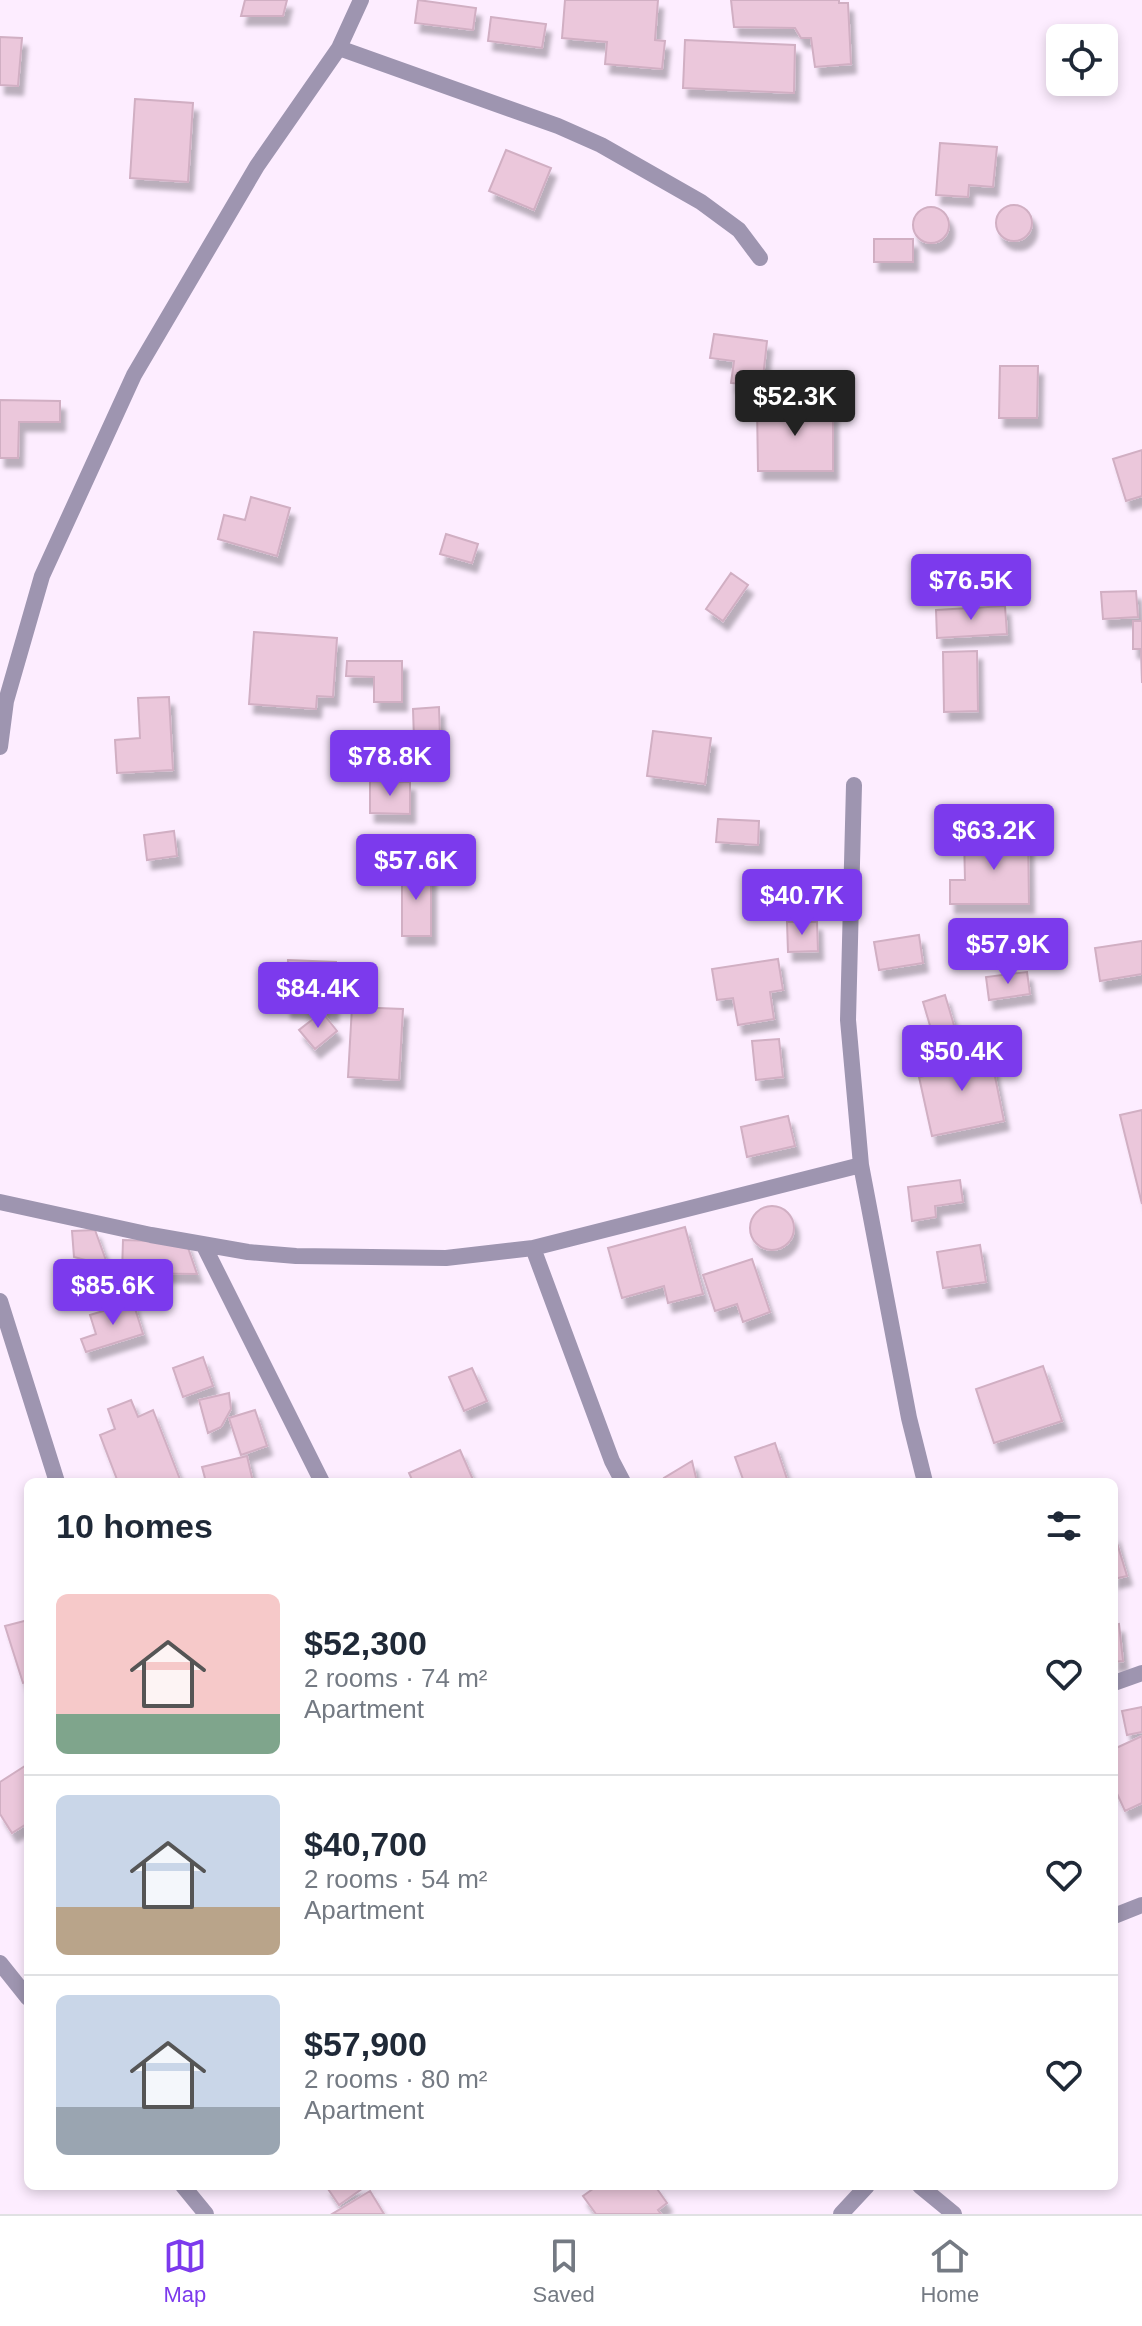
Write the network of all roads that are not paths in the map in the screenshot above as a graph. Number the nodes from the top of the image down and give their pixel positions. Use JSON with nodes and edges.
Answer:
{"nodes":[{"id":1,"x":361,"y":0,"type":"edge"},
{"id":2,"x":339,"y":48,"type":"junction"},
{"id":3,"x":760,"y":258,"type":"dead end"},
{"id":4,"x":3,"y":701,"type":"edge"},
{"id":5,"x":0,"y":747,"type":"edge"},
{"id":6,"x":854,"y":785,"type":"dead end"},
{"id":7,"x":861,"y":1165,"type":"junction"},
{"id":8,"x":0,"y":1202,"type":"edge"},
{"id":9,"x":0,"y":1212,"type":"edge"},
{"id":10,"x":203,"y":1244,"type":"junction"},
{"id":11,"x":533,"y":1248,"type":"junction"},
{"id":12,"x":0,"y":1301,"type":"edge"},
{"id":13,"x":56,"y":1478,"type":"edge"},
{"id":14,"x":320,"y":1478,"type":"edge"},
{"id":15,"x":621,"y":1478,"type":"edge"},
{"id":16,"x":924,"y":1478,"type":"edge"},
{"id":17,"x":1142,"y":1673,"type":"edge"},
{"id":18,"x":1118,"y":1682,"type":"edge"},
{"id":19,"x":1142,"y":1905,"type":"edge"},
{"id":20,"x":1118,"y":1914,"type":"edge"},
{"id":21,"x":0,"y":1963,"type":"edge"},
{"id":22,"x":24,"y":1993,"type":"edge"},
{"id":23,"x":186,"y":2190,"type":"edge"},
{"id":24,"x":863,"y":2190,"type":"edge"},
{"id":25,"x":925,"y":2190,"type":"edge"},
{"id":26,"x":206,"y":2214,"type":"edge"},
{"id":27,"x":841,"y":2214,"type":"edge"},
{"id":28,"x":954,"y":2214,"type":"edge"}],
"edges":[{"from":1,"to":2,"type":"street"},
{"from":2,"to":3,"type":"street"},
{"from":2,"to":4,"type":"street"},
{"from":4,"to":5,"type":"street"},
{"from":6,"to":7,"type":"street"},
{"from":7,"to":11,"type":"street"},
{"from":7,"to":16,"type":"street"},
{"from":8,"to":9,"type":"street"},
{"from":8,"to":10,"type":"street"},
{"from":10,"to":11,"type":"street"},
{"from":10,"to":14,"type":"street"},
{"from":11,"to":15,"type":"street"},
{"from":12,"to":13,"type":"street"},
{"from":17,"to":18,"type":"street"},
{"from":19,"to":20,"type":"street"},
{"from":21,"to":22,"type":"street"},
{"from":23,"to":26,"type":"street"},
{"from":24,"to":27,"type":"street"},
{"from":25,"to":28,"type":"street"}]}
